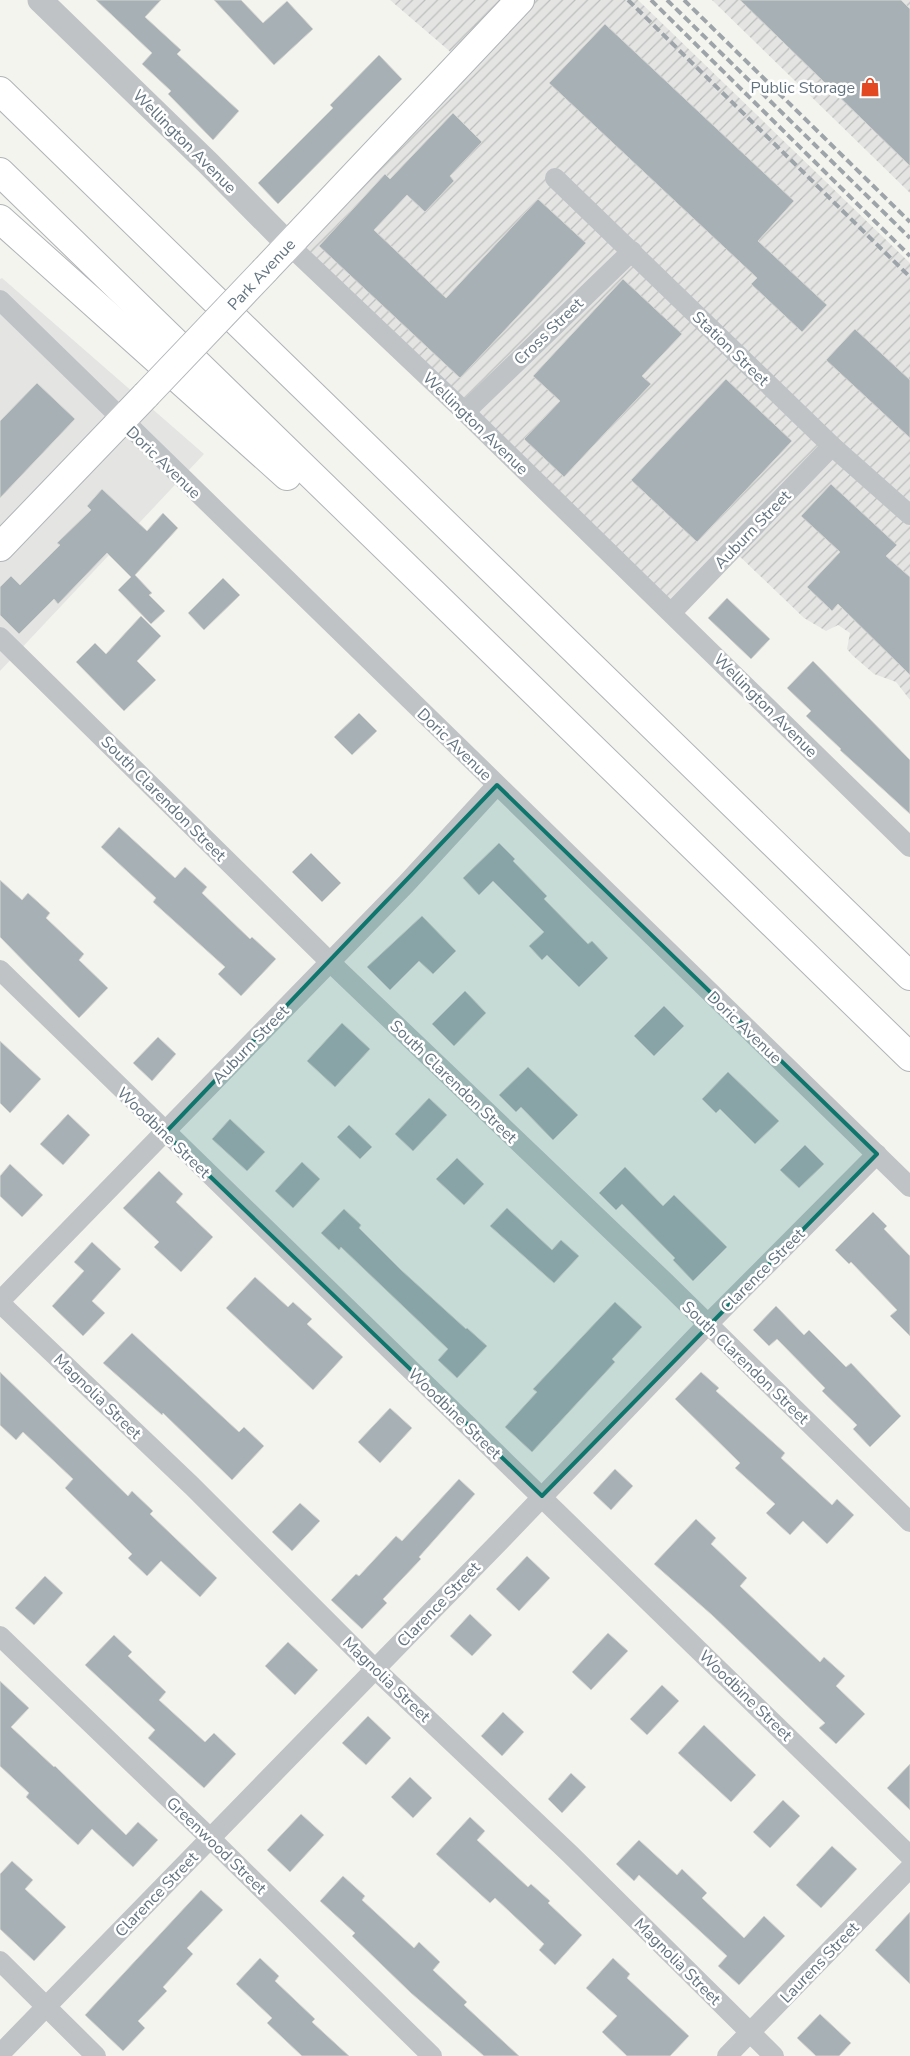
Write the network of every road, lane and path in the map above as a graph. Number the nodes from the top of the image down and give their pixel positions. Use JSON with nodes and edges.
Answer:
{"nodes":[{"id":1,"x":40,"y":0,"type":"edge"},
{"id":2,"x":520,"y":0,"type":"edge"},
{"id":3,"x":0,"y":90,"type":"edge"},
{"id":4,"x":0,"y":172,"type":"edge"},
{"id":5,"x":554,"y":178,"type":"dead end"},
{"id":6,"x":0,"y":219,"type":"edge"},
{"id":7,"x":289,"y":245,"type":"junction"},
{"id":8,"x":632,"y":250,"type":"junction"},
{"id":9,"x":0,"y":300,"type":"edge"},
{"id":10,"x":465,"y":412,"type":"junction"},
{"id":11,"x":121,"y":420,"type":"junction"},
{"id":12,"x":832,"y":446,"type":"junction"},
{"id":13,"x":910,"y":515,"type":"edge"},
{"id":14,"x":0,"y":547,"type":"edge"},
{"id":15,"x":672,"y":612,"type":"junction"},
{"id":16,"x":0,"y":637,"type":"edge"},
{"id":17,"x":569,"y":725,"type":"junction"},
{"id":18,"x":497,"y":785,"type":"junction"},
{"id":19,"x":910,"y":847,"type":"edge"},
{"id":20,"x":330,"y":962,"type":"junction"},
{"id":21,"x":0,"y":970,"type":"edge"},
{"id":22,"x":910,"y":976,"type":"edge"},
{"id":23,"x":910,"y":1057,"type":"edge"},
{"id":24,"x":165,"y":1133,"type":"junction"},
{"id":25,"x":877,"y":1154,"type":"junction"},
{"id":26,"x":910,"y":1187,"type":"edge"},
{"id":27,"x":0,"y":1302,"type":"edge"},
{"id":28,"x":707,"y":1325,"type":"junction"},
{"id":29,"x":542,"y":1496,"type":"junction"},
{"id":30,"x":910,"y":1522,"type":"edge"},
{"id":31,"x":0,"y":1636,"type":"edge"},
{"id":32,"x":375,"y":1669,"type":"junction"},
{"id":33,"x":210,"y":1838,"type":"junction"},
{"id":34,"x":910,"y":1856,"type":"edge"},
{"id":35,"x":910,"y":1868,"type":"edge"},
{"id":36,"x":0,"y":1961,"type":"edge"},
{"id":37,"x":46,"y":2006,"type":"junction"},
{"id":38,"x":750,"y":2033,"type":"junction"},
{"id":39,"x":0,"y":2054,"type":"edge"},
{"id":40,"x":96,"y":2056,"type":"edge"},
{"id":41,"x":432,"y":2056,"type":"edge"},
{"id":42,"x":727,"y":2056,"type":"edge"},
{"id":43,"x":774,"y":2056,"type":"edge"}],
"edges":[{"from":1,"to":7,"type":"street","name":"Wellington Avenue"},
{"from":2,"to":7,"type":"main road","name":"Park Avenue"},
{"from":3,"to":22,"type":"main road"},
{"from":4,"to":17,"type":"main road"},
{"from":5,"to":8,"type":"street","name":"Station Street"},
{"from":6,"to":17,"type":"main road"},
{"from":7,"to":10,"type":"street","name":"Wellington Avenue"},
{"from":7,"to":11,"type":"main road","name":"Park Avenue","bridge":true},
{"from":8,"to":10,"type":"street","name":"Cross Street"},
{"from":8,"to":12,"type":"street","name":"Station Street"},
{"from":9,"to":11,"type":"street","name":"Doric Avenue"},
{"from":10,"to":15,"type":"street","name":"Wellington Avenue"},
{"from":11,"to":14,"type":"main road","name":"Park Avenue"},
{"from":11,"to":18,"type":"street","name":"Doric Avenue"},
{"from":12,"to":13,"type":"street","name":"Station Street"},
{"from":12,"to":15,"type":"street","name":"Auburn Street"},
{"from":15,"to":19,"type":"street","name":"Wellington Avenue"},
{"from":16,"to":20,"type":"street","name":"South Clarendon Street"},
{"from":17,"to":23,"type":"main road"},
{"from":18,"to":20,"type":"street","name":"Auburn Street"},
{"from":18,"to":25,"type":"street","name":"Doric Avenue"},
{"from":20,"to":24,"type":"street","name":"Auburn Street"},
{"from":20,"to":28,"type":"street","name":"South Clarendon Street"},
{"from":21,"to":24,"type":"street","name":"Woodbine Street"},
{"from":24,"to":27,"type":"street","name":"Auburn Street"},
{"from":24,"to":29,"type":"street","name":"Woodbine Street"},
{"from":25,"to":26,"type":"street","name":"Doric Avenue"},
{"from":25,"to":28,"type":"street","name":"Clarence Street"},
{"from":27,"to":32,"type":"street","name":"Magnolia Street"},
{"from":28,"to":29,"type":"street","name":"Clarence Street"},
{"from":28,"to":30,"type":"street","name":"South Clarendon Street"},
{"from":29,"to":32,"type":"street","name":"Clarence Street"},
{"from":29,"to":34,"type":"street","name":"Woodbine Street"},
{"from":31,"to":33,"type":"street","name":"Greenwood Street"},
{"from":32,"to":33,"type":"street","name":"Clarence Street"},
{"from":32,"to":38,"type":"street","name":"Magnolia Street"},
{"from":33,"to":37,"type":"street","name":"Clarence Street"},
{"from":33,"to":41,"type":"street","name":"Greenwood Street"},
{"from":35,"to":38,"type":"street","name":"Laurens Street"},
{"from":36,"to":37,"type":"street"},
{"from":37,"to":39,"type":"street","name":"Clarence Street"},
{"from":37,"to":40,"type":"street"},
{"from":38,"to":42,"type":"street","name":"Laurens Street"},
{"from":38,"to":43,"type":"street","name":"Magnolia Street"}]}
